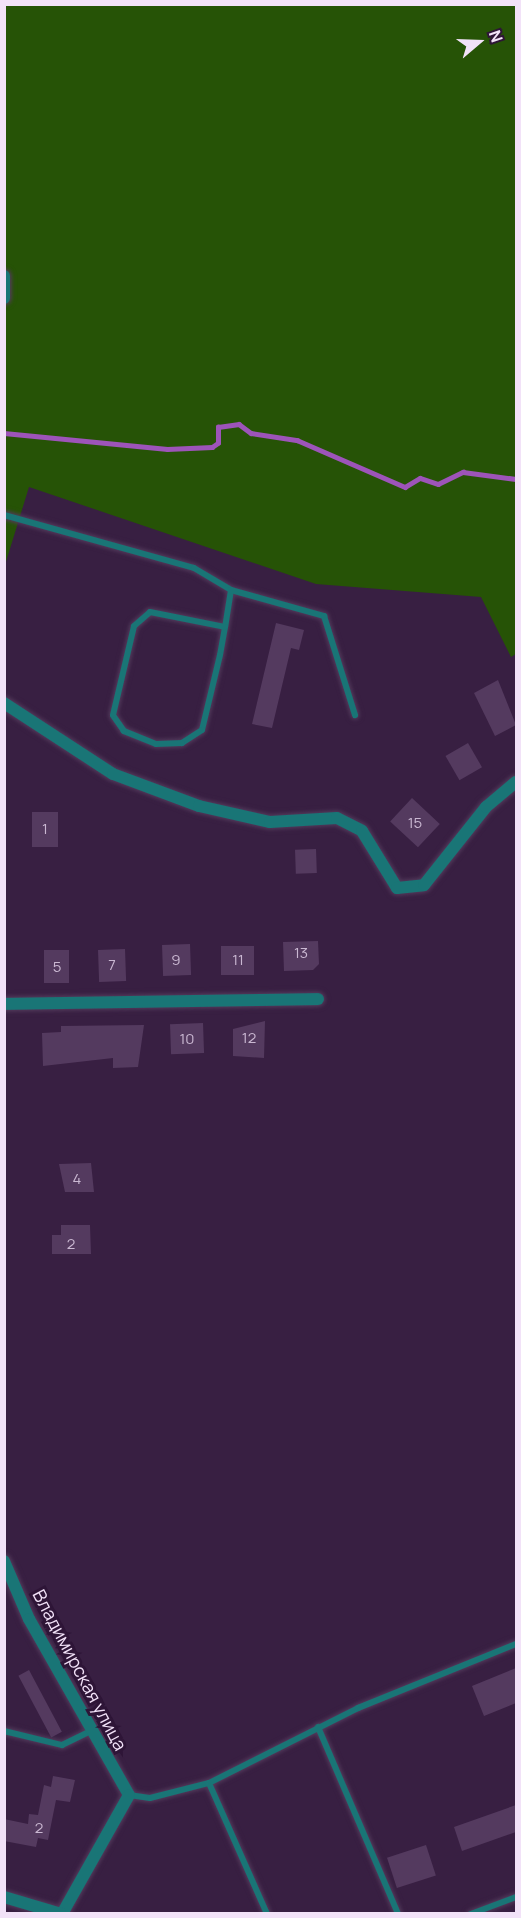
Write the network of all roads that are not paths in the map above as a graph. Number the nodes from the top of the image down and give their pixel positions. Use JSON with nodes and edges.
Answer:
{"nodes":[{"id":1,"x":4,"y":276,"type":"edge"},
{"id":2,"x":4,"y":298,"type":"edge"},
{"id":3,"x":4,"y":514,"type":"edge"},
{"id":4,"x":231,"y":590,"type":"junction"},
{"id":5,"x":225,"y":627,"type":"junction"},
{"id":6,"x":4,"y":703,"type":"edge"},
{"id":7,"x":355,"y":716,"type":"dead end"},
{"id":8,"x":516,"y":782,"type":"edge"},
{"id":9,"x":318,"y":999,"type":"dead end"},
{"id":10,"x":4,"y":1004,"type":"edge"},
{"id":11,"x":4,"y":1561,"type":"edge"},
{"id":12,"x":516,"y":1644,"type":"edge"},
{"id":13,"x":318,"y":1727,"type":"junction"},
{"id":14,"x":4,"y":1731,"type":"edge"},
{"id":15,"x":91,"y":1731,"type":"junction"},
{"id":16,"x":209,"y":1783,"type":"junction"},
{"id":17,"x":129,"y":1795,"type":"junction"},
{"id":18,"x":4,"y":1897,"type":"edge"},
{"id":19,"x":516,"y":1897,"type":"edge"},
{"id":20,"x":62,"y":1914,"type":"edge"},
{"id":21,"x":267,"y":1914,"type":"edge"},
{"id":22,"x":398,"y":1914,"type":"edge"},
{"id":23,"x":471,"y":1914,"type":"edge"}],
"edges":[{"from":1,"to":2,"type":"street"},
{"from":3,"to":4,"type":"lane"},
{"from":4,"to":5,"type":"lane"},
{"from":4,"to":7,"type":"lane"},
{"from":5,"to":5,"type":"lane"},
{"from":6,"to":8,"type":"street"},
{"from":9,"to":10,"type":"street"},
{"from":11,"to":15,"type":"street","name":"Владимирская улица"},
{"from":12,"to":13,"type":"lane"},
{"from":13,"to":16,"type":"lane"},
{"from":13,"to":22,"type":"lane"},
{"from":14,"to":15,"type":"lane"},
{"from":15,"to":17,"type":"street","name":"Владимирская улица"},
{"from":16,"to":17,"type":"lane"},
{"from":16,"to":21,"type":"lane"},
{"from":17,"to":20,"type":"street"},
{"from":18,"to":20,"type":"street"},
{"from":19,"to":23,"type":"lane"}]}
